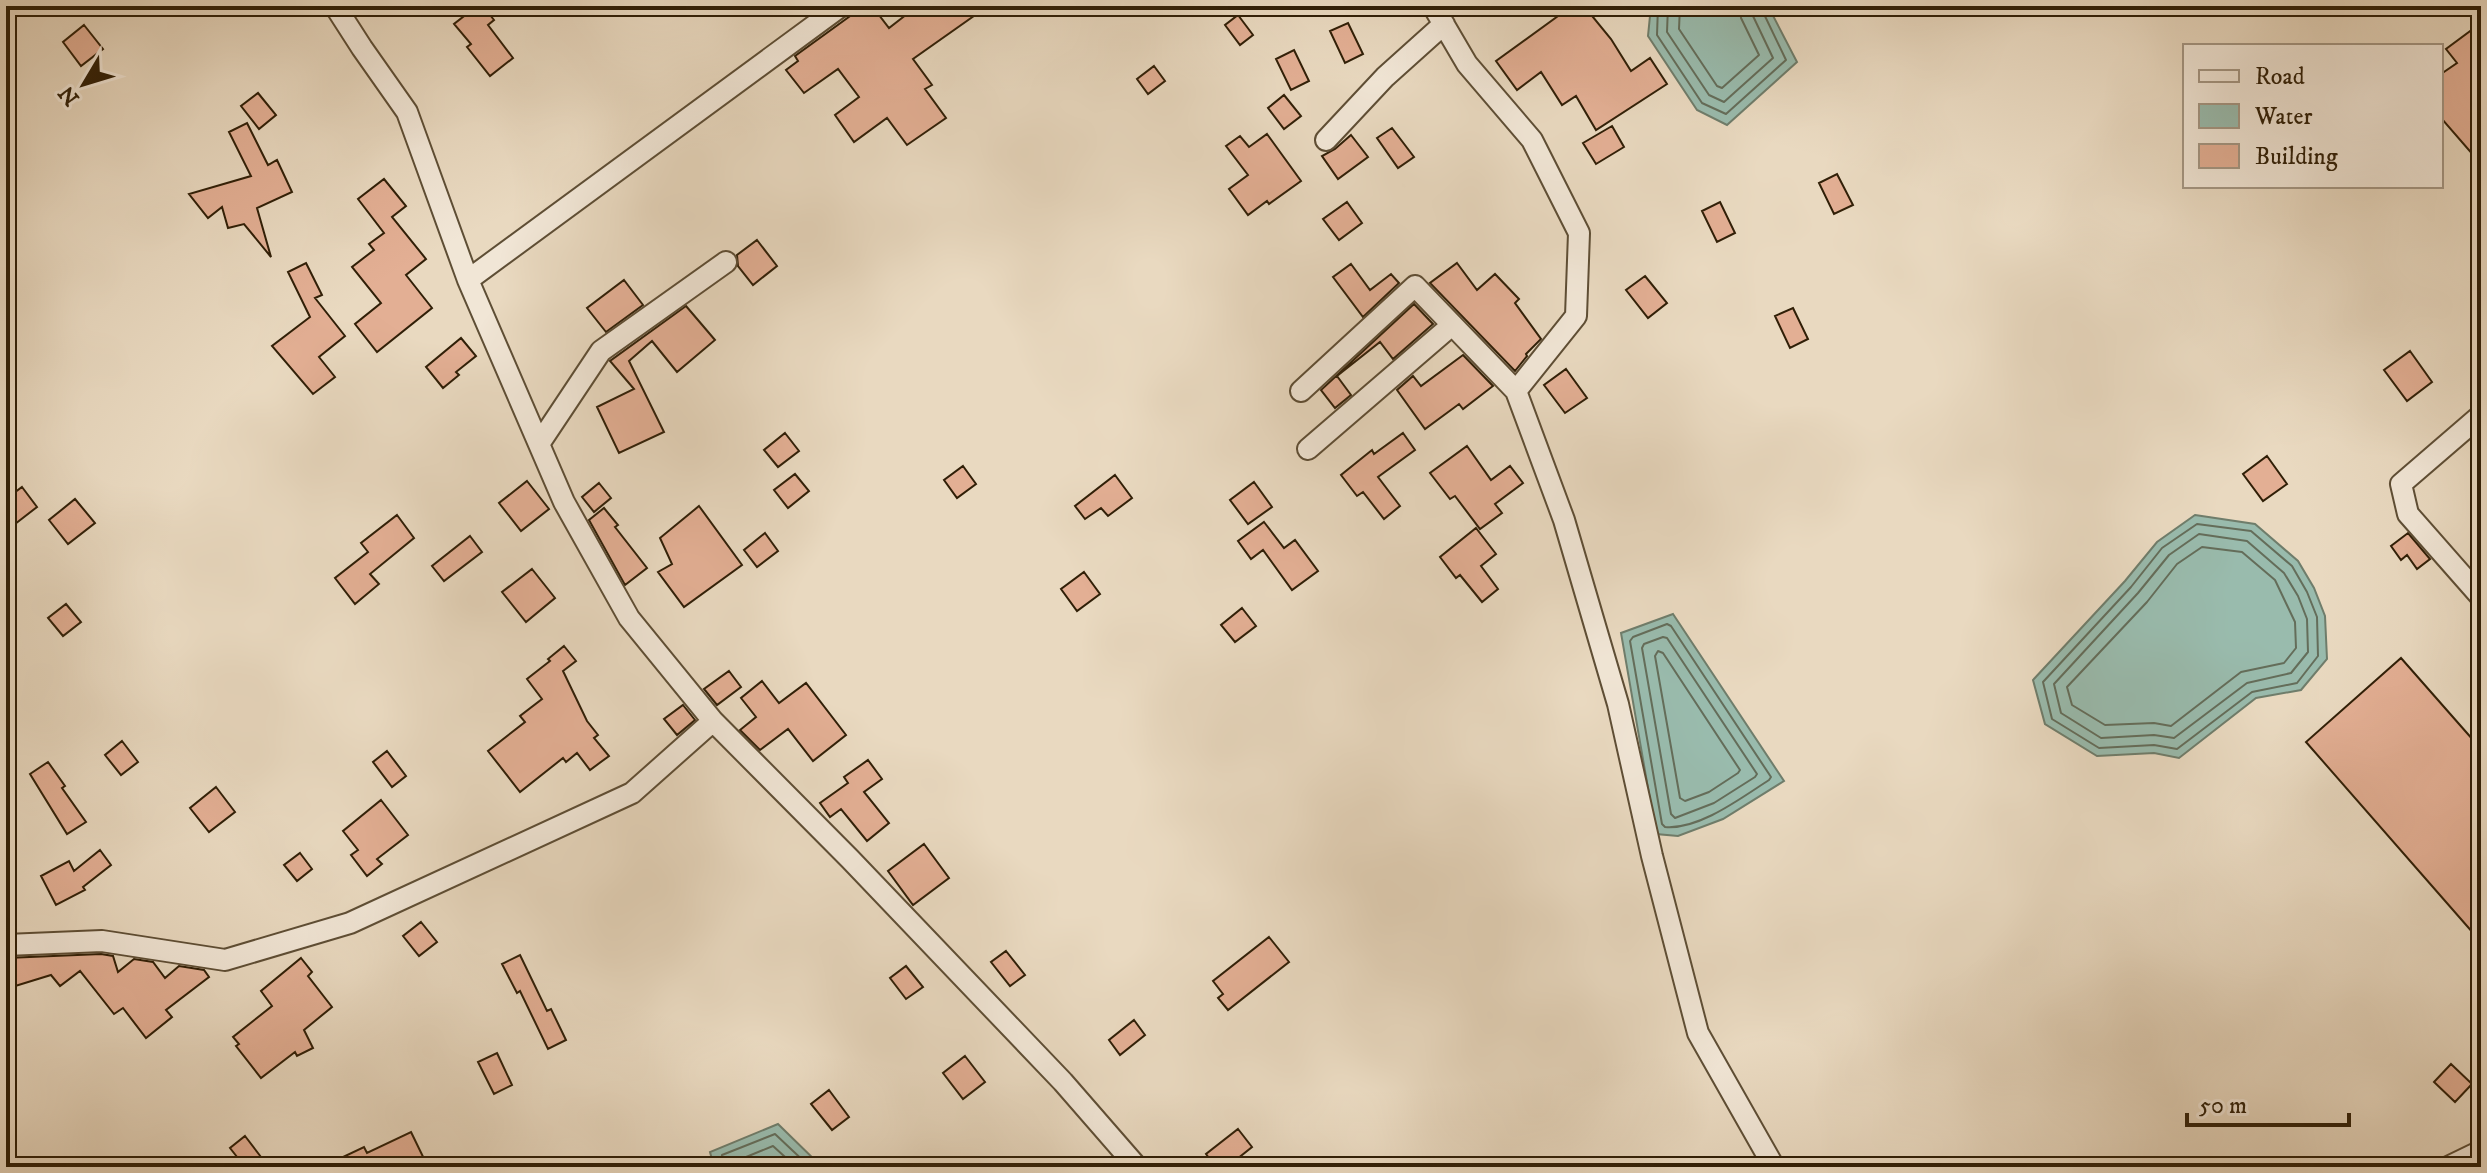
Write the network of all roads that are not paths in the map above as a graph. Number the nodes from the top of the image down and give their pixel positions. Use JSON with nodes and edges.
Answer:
{"nodes":[{"id":1,"x":335,"y":6,"type":"edge"},
{"id":2,"x":841,"y":6,"type":"edge"},
{"id":3,"x":1438,"y":15,"type":"edge"},
{"id":4,"x":1326,"y":140,"type":"dead end"},
{"id":5,"x":726,"y":262,"type":"dead end"},
{"id":6,"x":468,"y":280,"type":"junction"},
{"id":7,"x":1452,"y":325,"type":"junction"},
{"id":8,"x":1301,"y":391,"type":"dead end"},
{"id":9,"x":1516,"y":391,"type":"junction"},
{"id":10,"x":2481,"y":415,"type":"edge"},
{"id":11,"x":539,"y":444,"type":"junction"},
{"id":12,"x":1308,"y":449,"type":"dead end"},
{"id":13,"x":2481,"y":597,"type":"edge"},
{"id":14,"x":713,"y":721,"type":"junction"},
{"id":15,"x":6,"y":945,"type":"edge"},
{"id":16,"x":2481,"y":1151,"type":"edge"},
{"id":17,"x":1137,"y":1167,"type":"edge"},
{"id":18,"x":1774,"y":1167,"type":"edge"},
{"id":19,"x":2448,"y":1167,"type":"edge"}],
"edges":[{"from":1,"to":6,"type":"street"},
{"from":2,"to":6,"type":"street"},
{"from":3,"to":4,"type":"street"},
{"from":3,"to":9,"type":"street"},
{"from":5,"to":11,"type":"street"},
{"from":6,"to":11,"type":"street"},
{"from":7,"to":8,"type":"street"},
{"from":7,"to":9,"type":"street"},
{"from":7,"to":12,"type":"street"},
{"from":9,"to":18,"type":"street"},
{"from":10,"to":13,"type":"street"},
{"from":11,"to":14,"type":"street"},
{"from":14,"to":15,"type":"street"},
{"from":14,"to":17,"type":"street"},
{"from":16,"to":19,"type":"street"}]}
